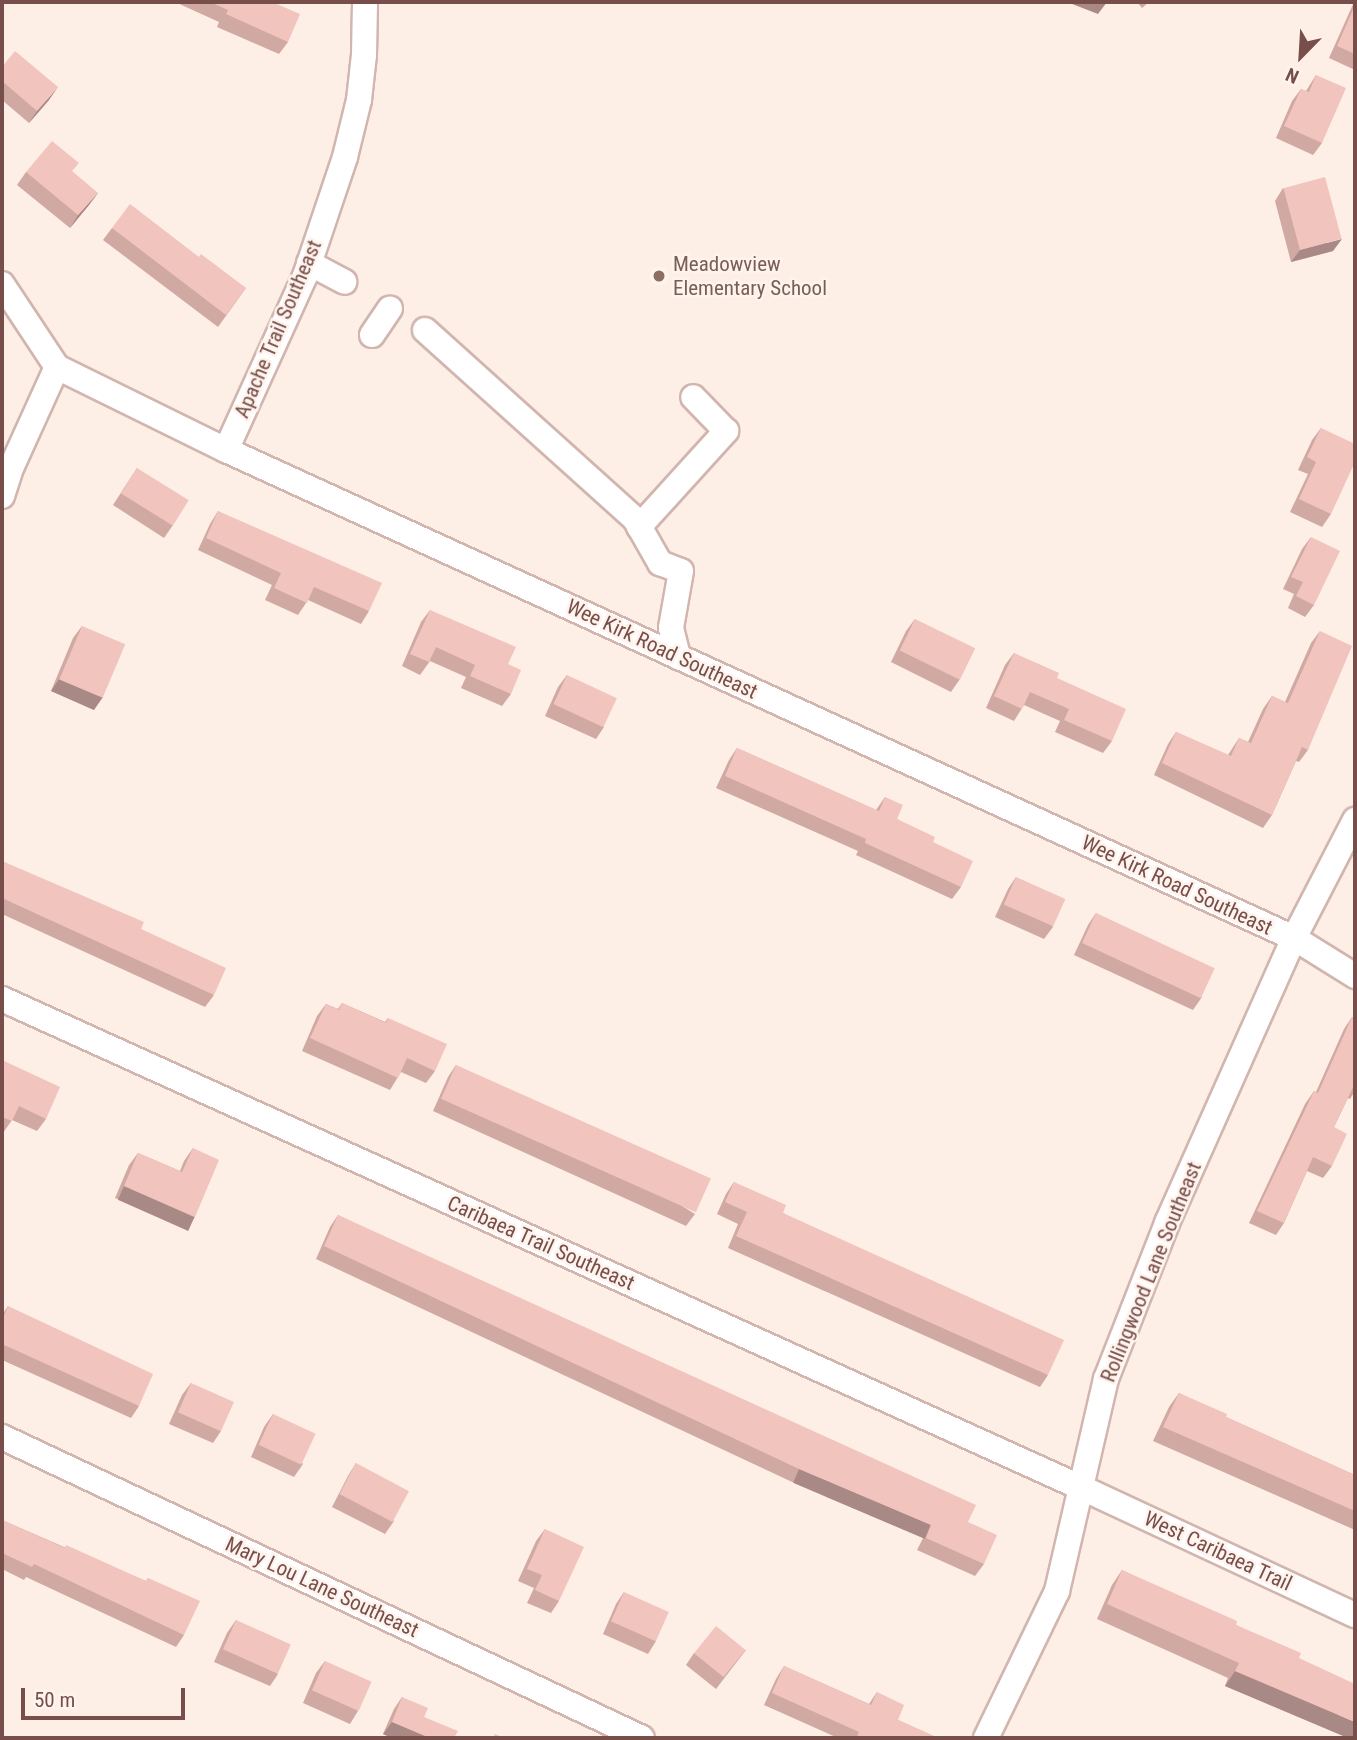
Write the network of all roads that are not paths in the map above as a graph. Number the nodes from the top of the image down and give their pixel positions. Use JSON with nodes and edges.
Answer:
{"nodes":[{"id":1,"x":365,"y":2,"type":"edge"},
{"id":2,"x":309,"y":263,"type":"junction"},
{"id":3,"x":344,"y":282,"type":"dead end"},
{"id":4,"x":2,"y":284,"type":"edge"},
{"id":5,"x":390,"y":308,"type":"dead end"},
{"id":6,"x":425,"y":330,"type":"dead end"},
{"id":7,"x":372,"y":335,"type":"dead end"},
{"id":8,"x":57,"y":367,"type":"junction"},
{"id":9,"x":693,"y":397,"type":"dead end"},
{"id":10,"x":226,"y":450,"type":"junction"},
{"id":11,"x":2,"y":496,"type":"edge"},
{"id":12,"x":639,"y":527,"type":"junction"},
{"id":13,"x":678,"y":657,"type":"junction"},
{"id":14,"x":1355,"y":820,"type":"edge"},
{"id":15,"x":1294,"y":938,"type":"junction"},
{"id":16,"x":1355,"y":976,"type":"edge"},
{"id":17,"x":2,"y":999,"type":"edge"},
{"id":18,"x":2,"y":1437,"type":"edge"},
{"id":19,"x":1080,"y":1487,"type":"junction"},
{"id":20,"x":1355,"y":1615,"type":"edge"},
{"id":21,"x":642,"y":1738,"type":"edge"},
{"id":22,"x":986,"y":1738,"type":"edge"}],
"edges":[{"from":1,"to":2,"type":"street","name":"Apache Trail Southeast"},
{"from":2,"to":3,"type":"street"},
{"from":2,"to":10,"type":"street","name":"Apache Trail Southeast"},
{"from":4,"to":8,"type":"street"},
{"from":5,"to":7,"type":"street"},
{"from":6,"to":12,"type":"street"},
{"from":8,"to":10,"type":"street","name":"Wee Kirk Road Southeast"},
{"from":8,"to":11,"type":"street"},
{"from":9,"to":12,"type":"street"},
{"from":10,"to":13,"type":"street","name":"Wee Kirk Road Southeast"},
{"from":12,"to":13,"type":"street"},
{"from":13,"to":15,"type":"street","name":"Wee Kirk Road Southeast"},
{"from":14,"to":15,"type":"street","name":"Rollingwood Lane Southeast"},
{"from":15,"to":16,"type":"street","name":"Wee Kirk Road Southeast"},
{"from":15,"to":19,"type":"street","name":"Rollingwood Lane Southeast"},
{"from":17,"to":19,"type":"street","name":"Caribaea Trail Southeast"},
{"from":18,"to":21,"type":"street","name":"Mary Lou Lane Southeast"},
{"from":19,"to":20,"type":"street","name":"West Caribaea Trail"},
{"from":19,"to":22,"type":"street","name":"Rollingwood Lane Southeast"}]}
